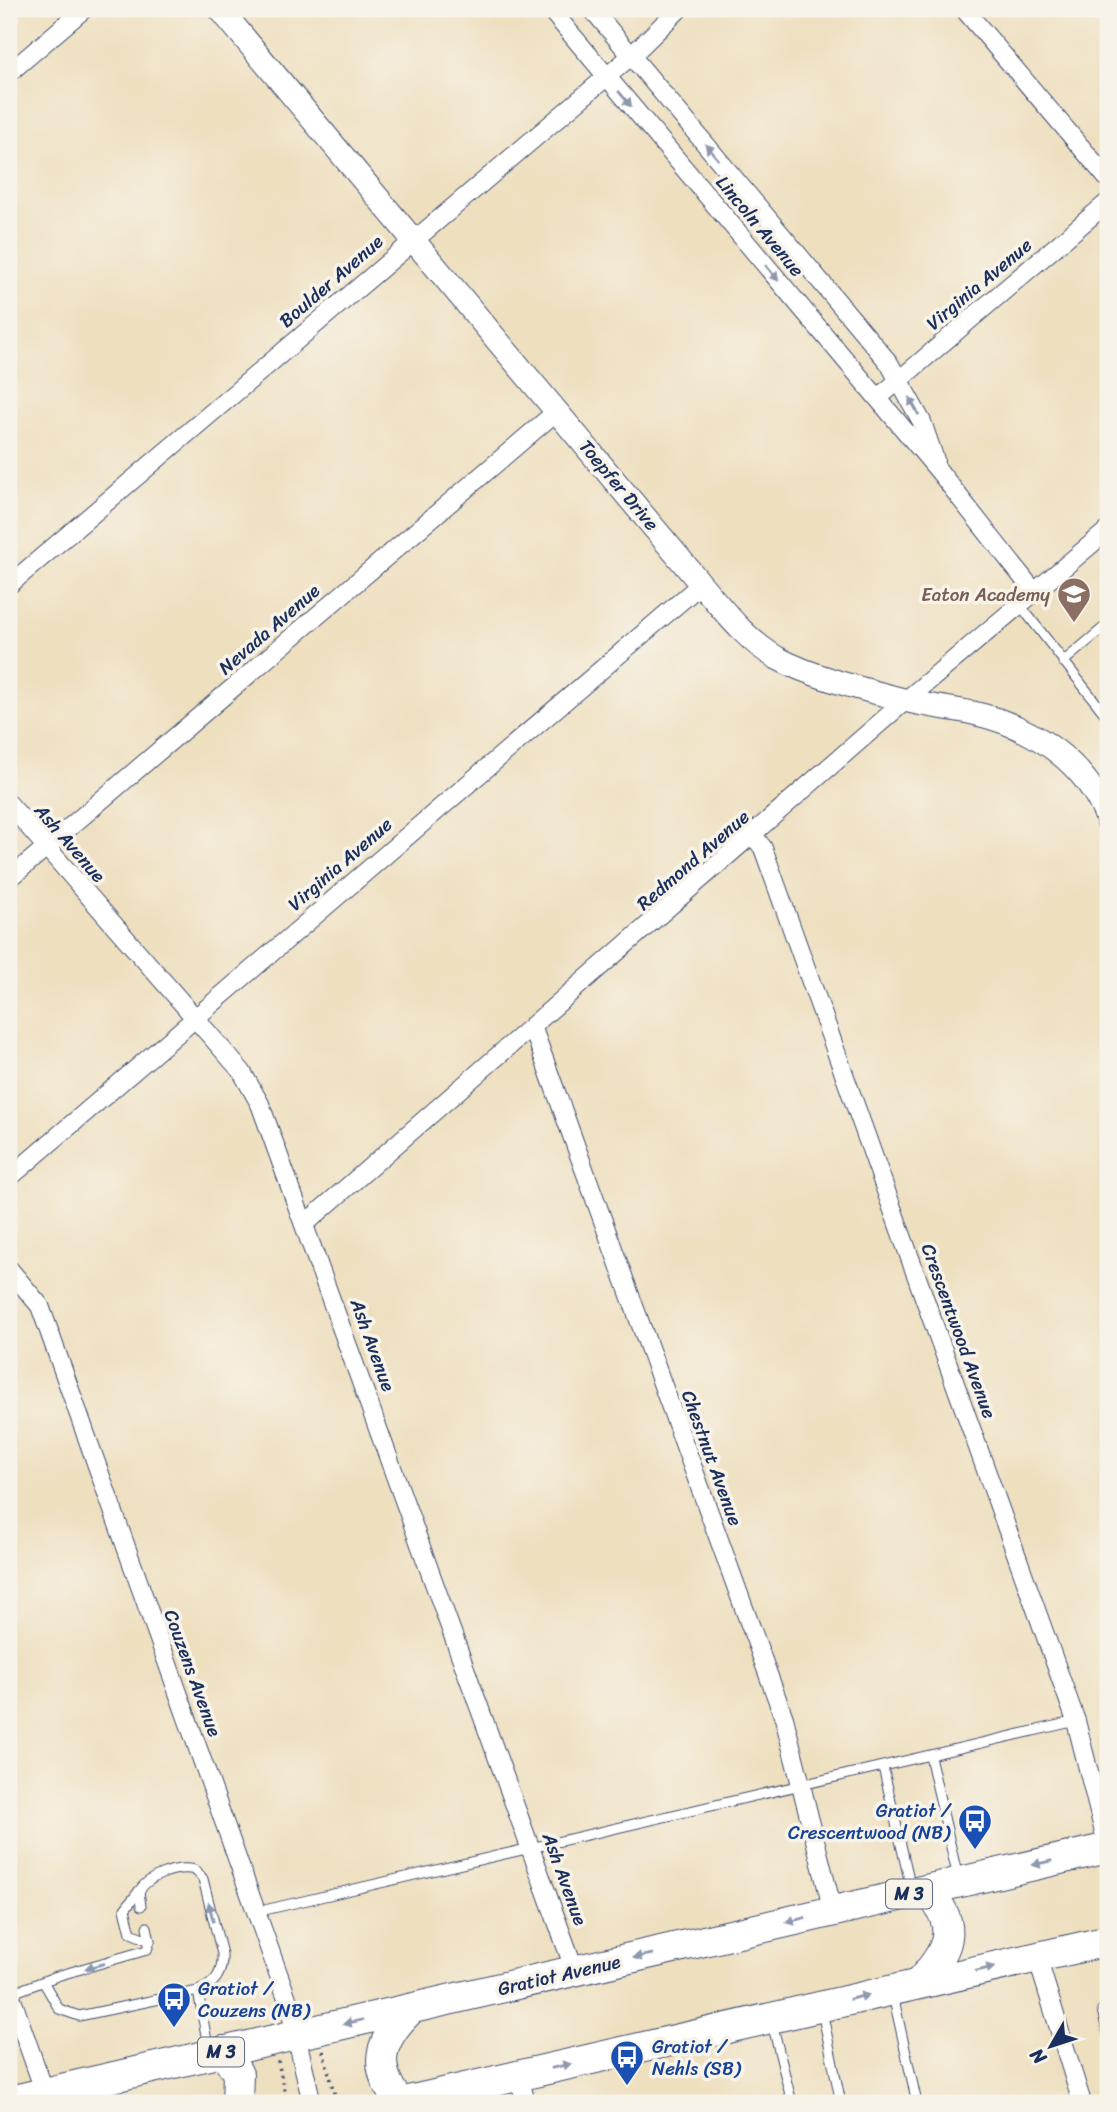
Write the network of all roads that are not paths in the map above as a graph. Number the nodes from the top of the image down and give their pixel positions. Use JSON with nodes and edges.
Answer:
{"nodes":[{"id":1,"x":84,"y":9,"type":"edge"},
{"id":2,"x":220,"y":9,"type":"edge"},
{"id":3,"x":550,"y":9,"type":"edge"},
{"id":4,"x":592,"y":9,"type":"edge"},
{"id":5,"x":679,"y":9,"type":"edge"},
{"id":6,"x":964,"y":9,"type":"edge"},
{"id":7,"x":631,"y":56,"type":"junction"},
{"id":8,"x":9,"y":73,"type":"edge"},
{"id":9,"x":606,"y":77,"type":"junction"},
{"id":10,"x":1108,"y":179,"type":"edge"},
{"id":11,"x":1108,"y":202,"type":"edge"},
{"id":12,"x":413,"y":239,"type":"junction"},
{"id":13,"x":900,"y":380,"type":"junction"},
{"id":14,"x":878,"y":398,"type":"junction"},
{"id":15,"x":557,"y":411,"type":"junction"},
{"id":16,"x":938,"y":470,"type":"junction"},
{"id":17,"x":1107,"y":532,"type":"edge"},
{"id":18,"x":9,"y":584,"type":"edge"},
{"id":19,"x":701,"y":584,"type":"junction"},
{"id":20,"x":1027,"y":599,"type":"junction"},
{"id":21,"x":1108,"y":624,"type":"edge"},
{"id":22,"x":1063,"y":662,"type":"junction"},
{"id":23,"x":905,"y":701,"type":"junction"},
{"id":24,"x":1108,"y":718,"type":"edge"},
{"id":25,"x":9,"y":804,"type":"edge"},
{"id":26,"x":1108,"y":821,"type":"edge"},
{"id":27,"x":753,"y":835,"type":"junction"},
{"id":28,"x":45,"y":848,"type":"junction"},
{"id":29,"x":9,"y":879,"type":"edge"},
{"id":30,"x":193,"y":1018,"type":"junction"},
{"id":31,"x":532,"y":1026,"type":"junction"},
{"id":32,"x":9,"y":1178,"type":"edge"},
{"id":33,"x":306,"y":1223,"type":"junction"},
{"id":34,"x":9,"y":1269,"type":"edge"},
{"id":35,"x":1076,"y":1721,"type":"junction"},
{"id":36,"x":930,"y":1756,"type":"junction"},
{"id":37,"x":883,"y":1767,"type":"junction"},
{"id":38,"x":803,"y":1786,"type":"junction"},
{"id":39,"x":532,"y":1847,"type":"junction"},
{"id":40,"x":1108,"y":1848,"type":"edge"},
{"id":41,"x":959,"y":1883,"type":"junction"},
{"id":42,"x":139,"y":1891,"type":"junction"},
{"id":43,"x":920,"y":1892,"type":"junction"},
{"id":44,"x":141,"y":1906,"type":"dead end"},
{"id":45,"x":833,"y":1911,"type":"junction"},
{"id":46,"x":256,"y":1912,"type":"junction"},
{"id":47,"x":147,"y":1927,"type":"dead end"},
{"id":48,"x":150,"y":1941,"type":"junction"},
{"id":49,"x":1108,"y":1941,"type":"edge"},
{"id":50,"x":1037,"y":1957,"type":"junction"},
{"id":51,"x":575,"y":1971,"type":"junction"},
{"id":52,"x":44,"y":1983,"type":"junction"},
{"id":53,"x":905,"y":1987,"type":"junction"},
{"id":54,"x":198,"y":1992,"type":"junction"},
{"id":55,"x":9,"y":1993,"type":"edge"},
{"id":56,"x":821,"y":2006,"type":"junction"},
{"id":57,"x":1108,"y":2008,"type":"edge"},
{"id":58,"x":411,"y":2009,"type":"junction"},
{"id":59,"x":770,"y":2018,"type":"junction"},
{"id":60,"x":296,"y":2035,"type":"junction"},
{"id":61,"x":1108,"y":2035,"type":"edge"},
{"id":62,"x":217,"y":2053,"type":"junction"},
{"id":63,"x":523,"y":2090,"type":"edge"},
{"id":64,"x":45,"y":2093,"type":"junction"},
{"id":65,"x":9,"y":2101,"type":"edge"},
{"id":66,"x":237,"y":2103,"type":"edge"},
{"id":67,"x":312,"y":2103,"type":"edge"},
{"id":68,"x":400,"y":2103,"type":"edge"},
{"id":69,"x":792,"y":2103,"type":"edge"},
{"id":70,"x":841,"y":2103,"type":"edge"},
{"id":71,"x":917,"y":2103,"type":"edge"},
{"id":72,"x":1082,"y":2103,"type":"edge"}],
"edges":[{"from":1,"to":8,"type":"street"},
{"from":2,"to":12,"type":"street","name":"Toepfer Drive"},
{"from":3,"to":9,"type":"street","name":"Lincoln Avenue"},
{"from":4,"to":7,"type":"street","name":"Lincoln Avenue"},
{"from":5,"to":7,"type":"street","name":"Boulder Avenue"},
{"from":6,"to":10,"type":"street"},
{"from":7,"to":9,"type":"street","name":"Boulder Avenue"},
{"from":13,"to":7,"type":"street","name":"Lincoln Avenue","one_way":true},
{"from":9,"to":12,"type":"street","name":"Boulder Avenue"},
{"from":9,"to":14,"type":"street","name":"Lincoln Avenue","one_way":true},
{"from":11,"to":13,"type":"street","name":"Virginia Avenue"},
{"from":12,"to":15,"type":"street","name":"Toepfer Drive"},
{"from":12,"to":18,"type":"street","name":"Boulder Avenue"},
{"from":13,"to":14,"type":"street","name":"Virginia Avenue"},
{"from":16,"to":13,"type":"street","name":"Lincoln Avenue","one_way":true},
{"from":14,"to":16,"type":"street","name":"Lincoln Avenue"},
{"from":15,"to":19,"type":"street","name":"Toepfer Drive"},
{"from":15,"to":28,"type":"street","name":"Nevada Avenue"},
{"from":16,"to":20,"type":"street","name":"Lincoln Avenue"},
{"from":17,"to":20,"type":"street","name":"Redmond Avenue"},
{"from":19,"to":23,"type":"street","name":"Toepfer Drive"},
{"from":19,"to":30,"type":"street","name":"Virginia Avenue"},
{"from":20,"to":22,"type":"lane"},
{"from":20,"to":23,"type":"street","name":"Redmond Avenue"},
{"from":21,"to":22,"type":"lane"},
{"from":22,"to":24,"type":"lane"},
{"from":23,"to":26,"type":"street","name":"Toepfer Drive"},
{"from":23,"to":27,"type":"street","name":"Redmond Avenue"},
{"from":25,"to":28,"type":"street","name":"Ash Avenue"},
{"from":27,"to":31,"type":"street","name":"Redmond Avenue"},
{"from":27,"to":35,"type":"street","name":"Crescentwood Avenue"},
{"from":28,"to":29,"type":"street","name":"Nevada Avenue"},
{"from":28,"to":30,"type":"street","name":"Ash Avenue"},
{"from":30,"to":32,"type":"street","name":"Virginia Avenue"},
{"from":30,"to":33,"type":"street","name":"Ash Avenue"},
{"from":31,"to":33,"type":"street","name":"Redmond Avenue"},
{"from":31,"to":38,"type":"street","name":"Chestnut Avenue"},
{"from":33,"to":39,"type":"street","name":"Ash Avenue"},
{"from":34,"to":46,"type":"street","name":"Couzens Avenue"},
{"from":35,"to":36,"type":"lane"},
{"from":35,"to":40,"type":"street","name":"Crescentwood Avenue"},
{"from":36,"to":37,"type":"lane"},
{"from":36,"to":41,"type":"lane"},
{"from":37,"to":38,"type":"lane"},
{"from":37,"to":43,"type":"lane"},
{"from":38,"to":39,"type":"lane"},
{"from":38,"to":45,"type":"street","name":"Chestnut Avenue"},
{"from":39,"to":46,"type":"lane"},
{"from":39,"to":51,"type":"street","name":"Ash Avenue"},
{"from":40,"to":41,"type":"main road","name":"Gratiot Avenue","number":"M 3","one_way":true},
{"from":41,"to":43,"type":"main road","name":"Gratiot Avenue","number":"M 3"},
{"from":42,"to":44,"type":"lane"},
{"from":42,"to":48,"type":"lane"},
{"from":54,"to":42,"type":"lane","one_way":true},
{"from":43,"to":45,"type":"main road","name":"Gratiot Avenue","number":"M 3"},
{"from":43,"to":53,"type":"main road"},
{"from":45,"to":51,"type":"main road","name":"Gratiot Avenue","number":"M 3","one_way":true},
{"from":46,"to":60,"type":"street","name":"Couzens Avenue"},
{"from":47,"to":48,"type":"lane"},
{"from":48,"to":52,"type":"lane","one_way":true},
{"from":49,"to":50,"type":"main road"},
{"from":53,"to":50,"type":"main road","one_way":true},
{"from":50,"to":72,"type":"street"},
{"from":51,"to":58,"type":"main road","name":"Gratiot Avenue","number":"M 3"},
{"from":52,"to":54,"type":"lane"},
{"from":52,"to":55,"type":"lane"},
{"from":56,"to":53,"type":"main road","one_way":true},
{"from":53,"to":71,"type":"lane"},
{"from":54,"to":62,"type":"lane"},
{"from":55,"to":64,"type":"street"},
{"from":56,"to":59,"type":"main road"},
{"from":56,"to":70,"type":"lane"},
{"from":57,"to":61,"type":"lane"},
{"from":58,"to":60,"type":"main road","name":"Gratiot Avenue","number":"M 3","one_way":true},
{"from":58,"to":68,"type":"main road"},
{"from":63,"to":59,"type":"main road","one_way":true},
{"from":59,"to":69,"type":"lane"},
{"from":60,"to":62,"type":"main road","name":"Gratiot Avenue","number":"M 3"},
{"from":60,"to":67,"type":"street","name":"Couzens Avenue"},
{"from":62,"to":64,"type":"main road","name":"Gratiot Avenue","number":"M 3"},
{"from":62,"to":66,"type":"main road"},
{"from":63,"to":68,"type":"main road"},
{"from":64,"to":65,"type":"main road","name":"Gratiot Avenue","number":"M 3"}]}
